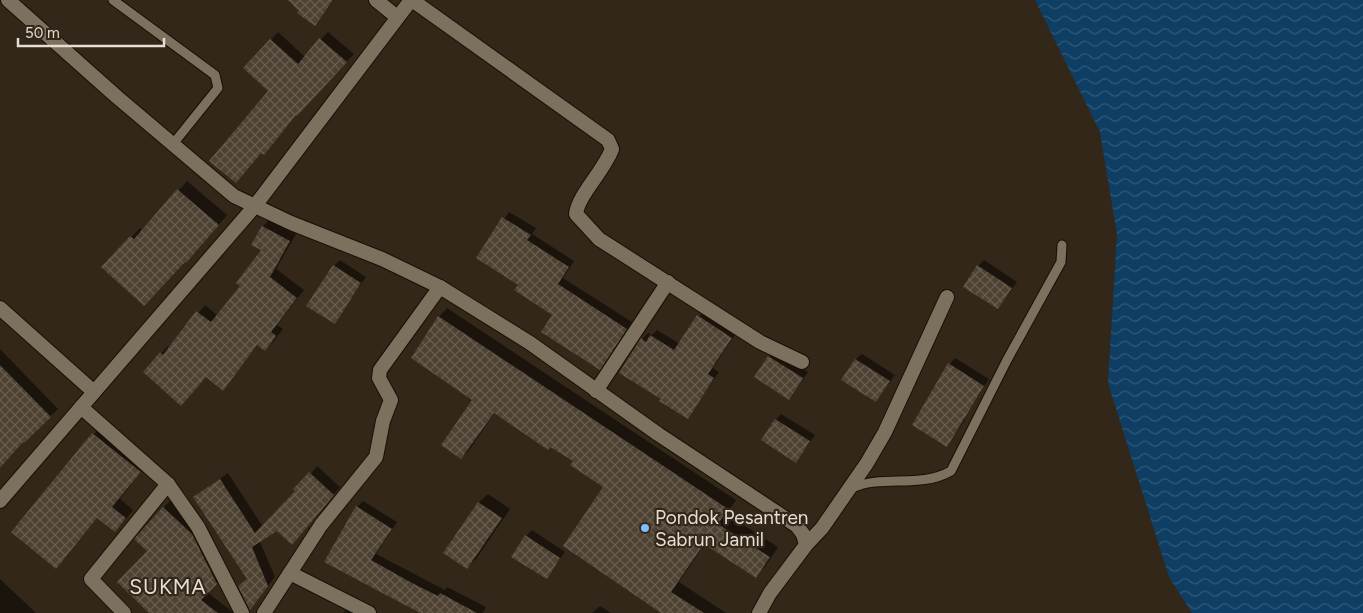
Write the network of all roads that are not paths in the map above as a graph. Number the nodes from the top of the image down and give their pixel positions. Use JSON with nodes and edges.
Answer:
{"nodes":[{"id":1,"x":8,"y":0,"type":"edge"},
{"id":2,"x":113,"y":0,"type":"edge"},
{"id":3,"x":376,"y":0,"type":"edge"},
{"id":4,"x":412,"y":0,"type":"edge"},
{"id":5,"x":398,"y":17,"type":"junction"},
{"id":6,"x":173,"y":144,"type":"junction"},
{"id":7,"x":254,"y":206,"type":"junction"},
{"id":8,"x":1062,"y":245,"type":"dead end"},
{"id":9,"x":668,"y":282,"type":"junction"},
{"id":10,"x":440,"y":287,"type":"junction"},
{"id":11,"x":947,"y":298,"type":"dead end"},
{"id":12,"x":0,"y":308,"type":"edge"},
{"id":13,"x":802,"y":362,"type":"dead end"},
{"id":14,"x":596,"y":391,"type":"junction"},
{"id":15,"x":94,"y":392,"type":"junction"},
{"id":16,"x":81,"y":407,"type":"junction"},
{"id":17,"x":168,"y":484,"type":"junction"},
{"id":18,"x":849,"y":489,"type":"junction"},
{"id":19,"x":0,"y":501,"type":"edge"},
{"id":20,"x":806,"y":545,"type":"junction"},
{"id":21,"x":290,"y":573,"type":"junction"},
{"id":22,"x":124,"y":613,"type":"edge"},
{"id":23,"x":242,"y":613,"type":"edge"},
{"id":24,"x":264,"y":613,"type":"edge"},
{"id":25,"x":369,"y":613,"type":"edge"},
{"id":26,"x":759,"y":613,"type":"edge"}],
"edges":[{"from":1,"to":6,"type":"street"},
{"from":2,"to":6,"type":"lane"},
{"from":3,"to":5,"type":"street"},
{"from":4,"to":5,"type":"street"},
{"from":4,"to":9,"type":"street"},
{"from":5,"to":7,"type":"street"},
{"from":6,"to":7,"type":"street"},
{"from":7,"to":10,"type":"street"},
{"from":7,"to":15,"type":"street"},
{"from":8,"to":18,"type":"lane"},
{"from":9,"to":13,"type":"street"},
{"from":9,"to":14,"type":"street"},
{"from":10,"to":14,"type":"street"},
{"from":10,"to":21,"type":"street"},
{"from":11,"to":18,"type":"street"},
{"from":12,"to":15,"type":"street"},
{"from":14,"to":20,"type":"street"},
{"from":15,"to":16,"type":"street"},
{"from":16,"to":17,"type":"street"},
{"from":16,"to":19,"type":"street"},
{"from":17,"to":22,"type":"street"},
{"from":17,"to":23,"type":"street"},
{"from":18,"to":20,"type":"street"},
{"from":20,"to":26,"type":"street"},
{"from":21,"to":24,"type":"street"},
{"from":21,"to":25,"type":"street"}]}
